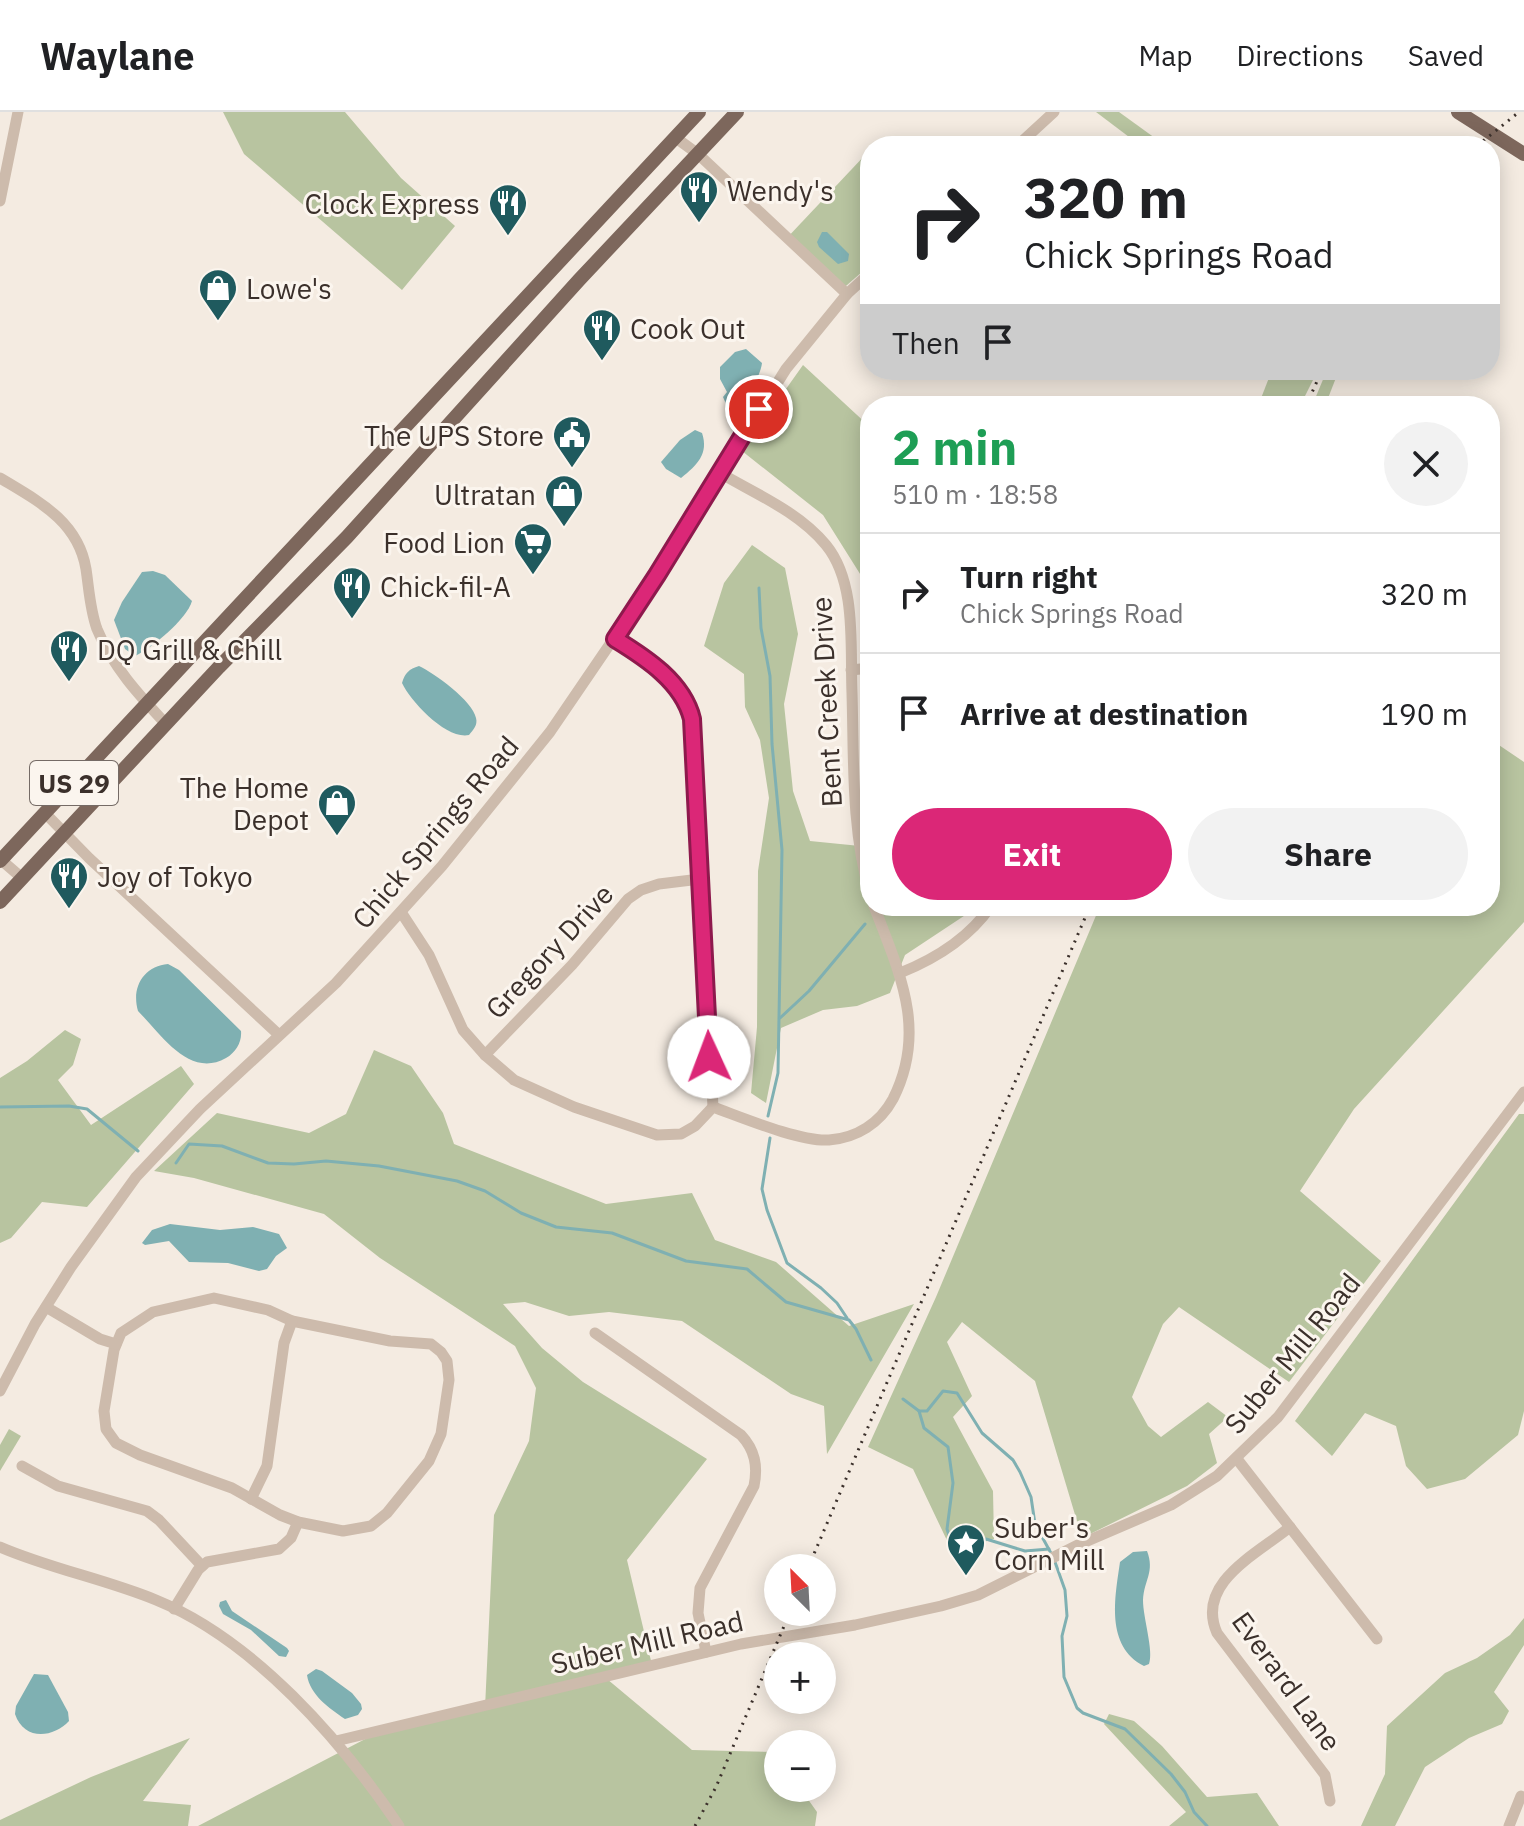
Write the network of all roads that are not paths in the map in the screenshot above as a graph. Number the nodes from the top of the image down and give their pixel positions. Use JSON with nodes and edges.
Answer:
{"nodes":[{"id":1,"x":18,"y":112,"type":"edge"},
{"id":2,"x":699,"y":112,"type":"edge"},
{"id":3,"x":737,"y":112,"type":"edge"},
{"id":4,"x":1054,"y":112,"type":"edge"},
{"id":5,"x":1461,"y":114,"type":"edge"},
{"id":6,"x":1028,"y":136,"type":"edge"},
{"id":7,"x":1496,"y":136,"type":"edge"},
{"id":8,"x":676,"y":138,"type":"junction"},
{"id":9,"x":1500,"y":139,"type":"edge"},
{"id":10,"x":1521,"y":152,"type":"edge"},
{"id":11,"x":698,"y":154,"type":"junction"},
{"id":12,"x":0,"y":201,"type":"edge"},
{"id":13,"x":860,"y":282,"type":"edge"},
{"id":14,"x":847,"y":294,"type":"junction"},
{"id":15,"x":720,"y":473,"type":"junction"},
{"id":16,"x":0,"y":478,"type":"edge"},
{"id":17,"x":615,"y":639,"type":"junction"},
{"id":18,"x":860,"y":669,"type":"edge"},
{"id":19,"x":851,"y":670,"type":"junction"},
{"id":20,"x":147,"y":704,"type":"junction"},
{"id":21,"x":166,"y":724,"type":"junction"},
{"id":22,"x":45,"y":813,"type":"junction"},
{"id":23,"x":64,"y":833,"type":"junction"},
{"id":24,"x":860,"y":847,"type":"edge"},
{"id":25,"x":0,"y":860,"type":"edge"},
{"id":26,"x":22,"y":878,"type":"junction"},
{"id":27,"x":700,"y":879,"type":"junction"},
{"id":28,"x":0,"y":902,"type":"edge"},
{"id":29,"x":401,"y":912,"type":"junction"},
{"id":30,"x":878,"y":916,"type":"edge"},
{"id":31,"x":983,"y":916,"type":"edge"},
{"id":32,"x":900,"y":973,"type":"junction"},
{"id":33,"x":278,"y":1034,"type":"junction"},
{"id":34,"x":485,"y":1055,"type":"junction"},
{"id":35,"x":1524,"y":1092,"type":"edge"},
{"id":36,"x":713,"y":1107,"type":"junction"},
{"id":37,"x":46,"y":1307,"type":"junction"},
{"id":38,"x":292,"y":1321,"type":"junction"},
{"id":39,"x":595,"y":1333,"type":"dead end"},
{"id":40,"x":116,"y":1344,"type":"junction"},
{"id":41,"x":0,"y":1391,"type":"edge"},
{"id":42,"x":1237,"y":1459,"type":"junction"},
{"id":43,"x":22,"y":1466,"type":"dead end"},
{"id":44,"x":251,"y":1499,"type":"junction"},
{"id":45,"x":298,"y":1522,"type":"junction"},
{"id":46,"x":1290,"y":1527,"type":"junction"},
{"id":47,"x":0,"y":1547,"type":"edge"},
{"id":48,"x":202,"y":1566,"type":"junction"},
{"id":49,"x":174,"y":1609,"type":"junction"},
{"id":50,"x":1377,"y":1639,"type":"dead end"},
{"id":51,"x":706,"y":1652,"type":"junction"},
{"id":52,"x":336,"y":1741,"type":"junction"},
{"id":53,"x":1521,"y":1796,"type":"dead end"},
{"id":54,"x":1330,"y":1801,"type":"dead end"},
{"id":55,"x":399,"y":1826,"type":"edge"},
{"id":56,"x":1509,"y":1826,"type":"edge"}],
"edges":[{"from":1,"to":12,"type":"street"},
{"from":2,"to":8,"type":"main road","number":"US 29"},
{"from":3,"to":11,"type":"main road","number":"US 29"},
{"from":4,"to":6,"type":"street"},
{"from":5,"to":7,"type":"main road"},
{"from":8,"to":11,"type":"street"},
{"from":8,"to":20,"type":"main road","number":"US 29"},
{"from":9,"to":10,"type":"main road"},
{"from":11,"to":14,"type":"street"},
{"from":11,"to":21,"type":"main road","number":"US 29"},
{"from":13,"to":14,"type":"street","name":"Chick Springs Road"},
{"from":14,"to":15,"type":"street","name":"Chick Springs Road"},
{"from":15,"to":17,"type":"street","name":"Chick Springs Road"},
{"from":15,"to":19,"type":"street","name":"Bent Creek Drive"},
{"from":16,"to":20,"type":"street"},
{"from":17,"to":27,"type":"street"},
{"from":17,"to":29,"type":"street","name":"Chick Springs Road"},
{"from":18,"to":19,"type":"street"},
{"from":19,"to":24,"type":"street","name":"Bent Creek Drive"},
{"from":20,"to":21,"type":"street"},
{"from":20,"to":22,"type":"main road","number":"US 29"},
{"from":21,"to":23,"type":"main road","number":"US 29"},
{"from":22,"to":23,"type":"street"},
{"from":22,"to":25,"type":"main road","number":"US 29"},
{"from":23,"to":26,"type":"main road","number":"US 29"},
{"from":23,"to":33,"type":"street"},
{"from":25,"to":26,"type":"street"},
{"from":26,"to":28,"type":"main road","number":"US 29"},
{"from":27,"to":34,"type":"street","name":"Gregory Drive"},
{"from":27,"to":36,"type":"street"},
{"from":29,"to":33,"type":"street","name":"Chick Springs Road"},
{"from":29,"to":34,"type":"street"},
{"from":30,"to":32,"type":"street"},
{"from":31,"to":32,"type":"street"},
{"from":32,"to":36,"type":"street"},
{"from":33,"to":37,"type":"street","name":"Chick Springs Road"},
{"from":34,"to":36,"type":"street"},
{"from":35,"to":42,"type":"street","name":"Suber Mill Road"},
{"from":37,"to":40,"type":"street"},
{"from":37,"to":41,"type":"street","name":"Chick Springs Road"},
{"from":38,"to":40,"type":"street"},
{"from":38,"to":44,"type":"street"},
{"from":38,"to":45,"type":"street"},
{"from":39,"to":51,"type":"street"},
{"from":40,"to":44,"type":"street"},
{"from":42,"to":46,"type":"street"},
{"from":42,"to":51,"type":"street","name":"Suber Mill Road"},
{"from":43,"to":48,"type":"street"},
{"from":44,"to":45,"type":"street"},
{"from":45,"to":48,"type":"street"},
{"from":46,"to":50,"type":"street"},
{"from":46,"to":54,"type":"street","name":"Everard Lane"},
{"from":47,"to":49,"type":"street"},
{"from":48,"to":49,"type":"street"},
{"from":49,"to":52,"type":"street"},
{"from":51,"to":52,"type":"street","name":"Suber Mill Road"},
{"from":52,"to":55,"type":"street"},
{"from":53,"to":56,"type":"street"}]}
